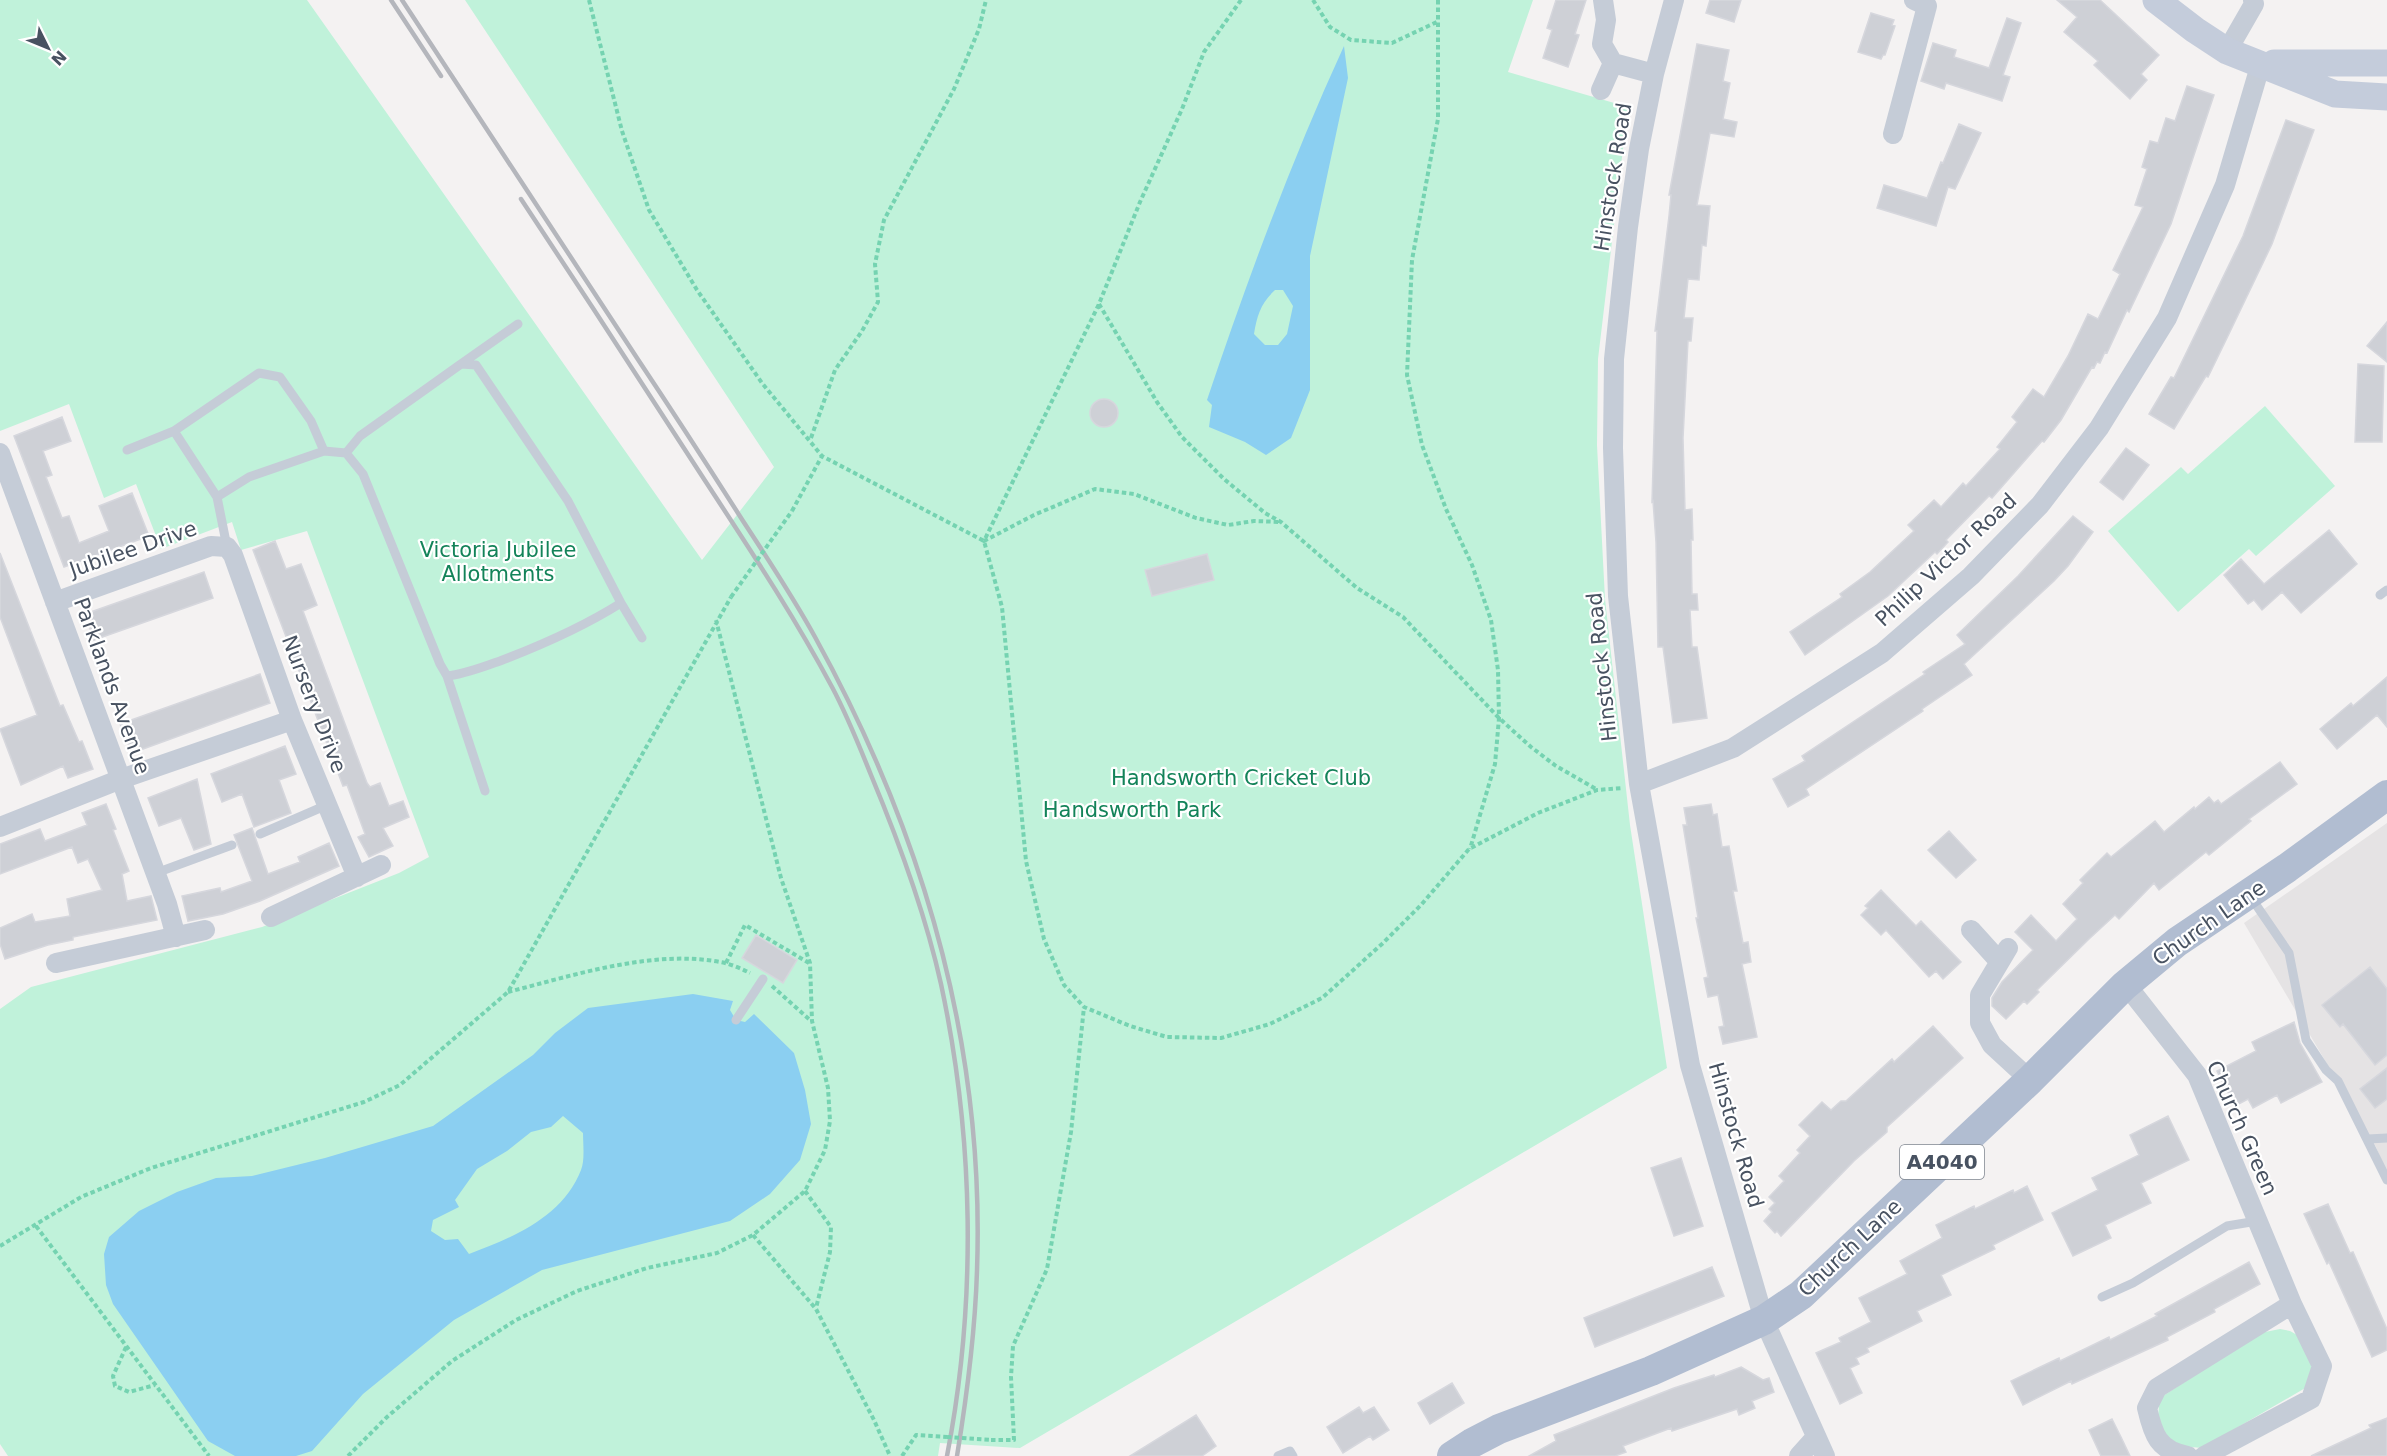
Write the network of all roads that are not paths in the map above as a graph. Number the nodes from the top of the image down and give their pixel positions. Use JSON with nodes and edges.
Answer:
{"nodes":[{"id":1,"x":1603,"y":0,"type":"edge"},
{"id":2,"x":1674,"y":0,"type":"edge"},
{"id":3,"x":1914,"y":0,"type":"edge"},
{"id":4,"x":2156,"y":0,"type":"edge"},
{"id":5,"x":2253,"y":0,"type":"edge"},
{"id":6,"x":2227,"y":51,"type":"junction"},
{"id":7,"x":1612,"y":63,"type":"junction"},
{"id":8,"x":2261,"y":63,"type":"junction"},
{"id":9,"x":2387,"y":63,"type":"edge"},
{"id":10,"x":1654,"y":74,"type":"junction"},
{"id":11,"x":1601,"y":90,"type":"dead end"},
{"id":12,"x":2387,"y":97,"type":"edge"},
{"id":13,"x":1893,"y":134,"type":"dead end"},
{"id":14,"x":518,"y":324,"type":"dead end"},
{"id":15,"x":461,"y":364,"type":"junction"},
{"id":16,"x":174,"y":431,"type":"junction"},
{"id":17,"x":127,"y":450,"type":"dead end"},
{"id":18,"x":324,"y":451,"type":"junction"},
{"id":19,"x":0,"y":453,"type":"edge"},
{"id":20,"x":346,"y":453,"type":"junction"},
{"id":21,"x":217,"y":497,"type":"junction"},
{"id":22,"x":227,"y":547,"type":"junction"},
{"id":23,"x":55,"y":602,"type":"junction"},
{"id":24,"x":621,"y":603,"type":"junction"},
{"id":25,"x":642,"y":638,"type":"dead end"},
{"id":26,"x":447,"y":676,"type":"junction"},
{"id":27,"x":292,"y":720,"type":"junction"},
{"id":28,"x":121,"y":779,"type":"junction"},
{"id":29,"x":1639,"y":784,"type":"junction"},
{"id":30,"x":485,"y":791,"type":"dead end"},
{"id":31,"x":2387,"y":795,"type":"edge"},
{"id":32,"x":327,"y":806,"type":"junction"},
{"id":33,"x":0,"y":827,"type":"edge"},
{"id":34,"x":260,"y":834,"type":"dead end"},
{"id":35,"x":232,"y":845,"type":"dead end"},
{"id":36,"x":381,"y":866,"type":"dead end"},
{"id":37,"x":156,"y":873,"type":"junction"},
{"id":38,"x":357,"y":878,"type":"junction"},
{"id":39,"x":2249,"y":894,"type":"junction"},
{"id":40,"x":272,"y":917,"type":"dead end"},
{"id":41,"x":205,"y":930,"type":"dead end"},
{"id":42,"x":1971,"y":930,"type":"dead end"},
{"id":43,"x":176,"y":937,"type":"junction"},
{"id":44,"x":56,"y":963,"type":"dead end"},
{"id":45,"x":763,"y":979,"type":"road end"},
{"id":46,"x":2124,"y":986,"type":"junction"},
{"id":47,"x":736,"y":1020,"type":"dead end"},
{"id":48,"x":2030,"y":1080,"type":"junction"},
{"id":49,"x":2387,"y":1138,"type":"edge"},
{"id":50,"x":2368,"y":1139,"type":"junction"},
{"id":51,"x":2387,"y":1180,"type":"edge"},
{"id":52,"x":2257,"y":1221,"type":"junction"},
{"id":53,"x":2102,"y":1297,"type":"dead end"},
{"id":54,"x":2292,"y":1304,"type":"junction"},
{"id":55,"x":1764,"y":1320,"type":"junction"},
{"id":56,"x":1816,"y":1437,"type":"junction"},
{"id":57,"x":1278,"y":1456,"type":"edge"},
{"id":58,"x":1293,"y":1456,"type":"edge"},
{"id":59,"x":1452,"y":1456,"type":"edge"},
{"id":60,"x":1799,"y":1456,"type":"edge"},
{"id":61,"x":1825,"y":1456,"type":"edge"},
{"id":62,"x":2188,"y":1456,"type":"edge"},
{"id":63,"x":2204,"y":1456,"type":"edge"}],
"edges":[{"from":1,"to":7,"type":"street"},
{"from":2,"to":10,"type":"street","name":"Hinstock Road"},
{"from":3,"to":13,"type":"street"},
{"from":4,"to":6,"type":"street"},
{"from":5,"to":6,"type":"street"},
{"from":6,"to":8,"type":"street"},
{"from":7,"to":10,"type":"street"},
{"from":7,"to":11,"type":"street"},
{"from":8,"to":9,"type":"street"},
{"from":8,"to":12,"type":"street"},
{"from":8,"to":29,"type":"street","name":"Philip Victor Road"},
{"from":10,"to":29,"type":"street","name":"Hinstock Road"},
{"from":14,"to":15,"type":"lane"},
{"from":15,"to":20,"type":"lane"},
{"from":15,"to":24,"type":"lane"},
{"from":16,"to":17,"type":"lane"},
{"from":16,"to":18,"type":"lane"},
{"from":16,"to":21,"type":"lane"},
{"from":18,"to":20,"type":"lane"},
{"from":18,"to":21,"type":"lane"},
{"from":19,"to":23,"type":"street","name":"Parklands Avenue"},
{"from":20,"to":26,"type":"lane"},
{"from":21,"to":22,"type":"lane"},
{"from":22,"to":23,"type":"street","name":"Jubilee Drive"},
{"from":22,"to":27,"type":"street","name":"Nursery Drive"},
{"from":23,"to":28,"type":"street","name":"Parklands Avenue"},
{"from":24,"to":25,"type":"lane"},
{"from":24,"to":26,"type":"lane"},
{"from":26,"to":30,"type":"lane"},
{"from":27,"to":28,"type":"street"},
{"from":27,"to":32,"type":"street","name":"Nursery Drive"},
{"from":28,"to":33,"type":"street"},
{"from":28,"to":37,"type":"street","name":"Parklands Avenue"},
{"from":29,"to":55,"type":"street","name":"Hinstock Road"},
{"from":31,"to":39,"type":"main road","name":"Church Lane","number":"A4040"},
{"from":32,"to":34,"type":"lane"},
{"from":32,"to":38,"type":"street","name":"Nursery Drive"},
{"from":35,"to":37,"type":"lane"},
{"from":36,"to":38,"type":"street"},
{"from":37,"to":43,"type":"street","name":"Parklands Avenue"},
{"from":38,"to":40,"type":"street"},
{"from":39,"to":46,"type":"main road","name":"Church Lane","number":"A4040"},
{"from":39,"to":50,"type":"lane"},
{"from":41,"to":43,"type":"street"},
{"from":42,"to":48,"type":"street"},
{"from":43,"to":44,"type":"street"},
{"from":45,"to":47,"type":"lane"},
{"from":46,"to":48,"type":"main road","name":"Church Lane","number":"A4040"},
{"from":46,"to":52,"type":"street","name":"Church Green"},
{"from":48,"to":55,"type":"main road","name":"Church Lane","number":"A4040"},
{"from":49,"to":50,"type":"lane"},
{"from":50,"to":51,"type":"lane"},
{"from":52,"to":53,"type":"lane"},
{"from":52,"to":54,"type":"street","name":"Church Green"},
{"from":54,"to":62,"type":"street"},
{"from":54,"to":63,"type":"street","name":"Church Green"},
{"from":55,"to":56,"type":"street","name":"Hinstock Road"},
{"from":55,"to":59,"type":"main road","name":"Church Lane","number":"A4040"},
{"from":56,"to":60,"type":"street"},
{"from":56,"to":61,"type":"street","name":"Hinstock Road"},
{"from":57,"to":58,"type":"lane"}]}
